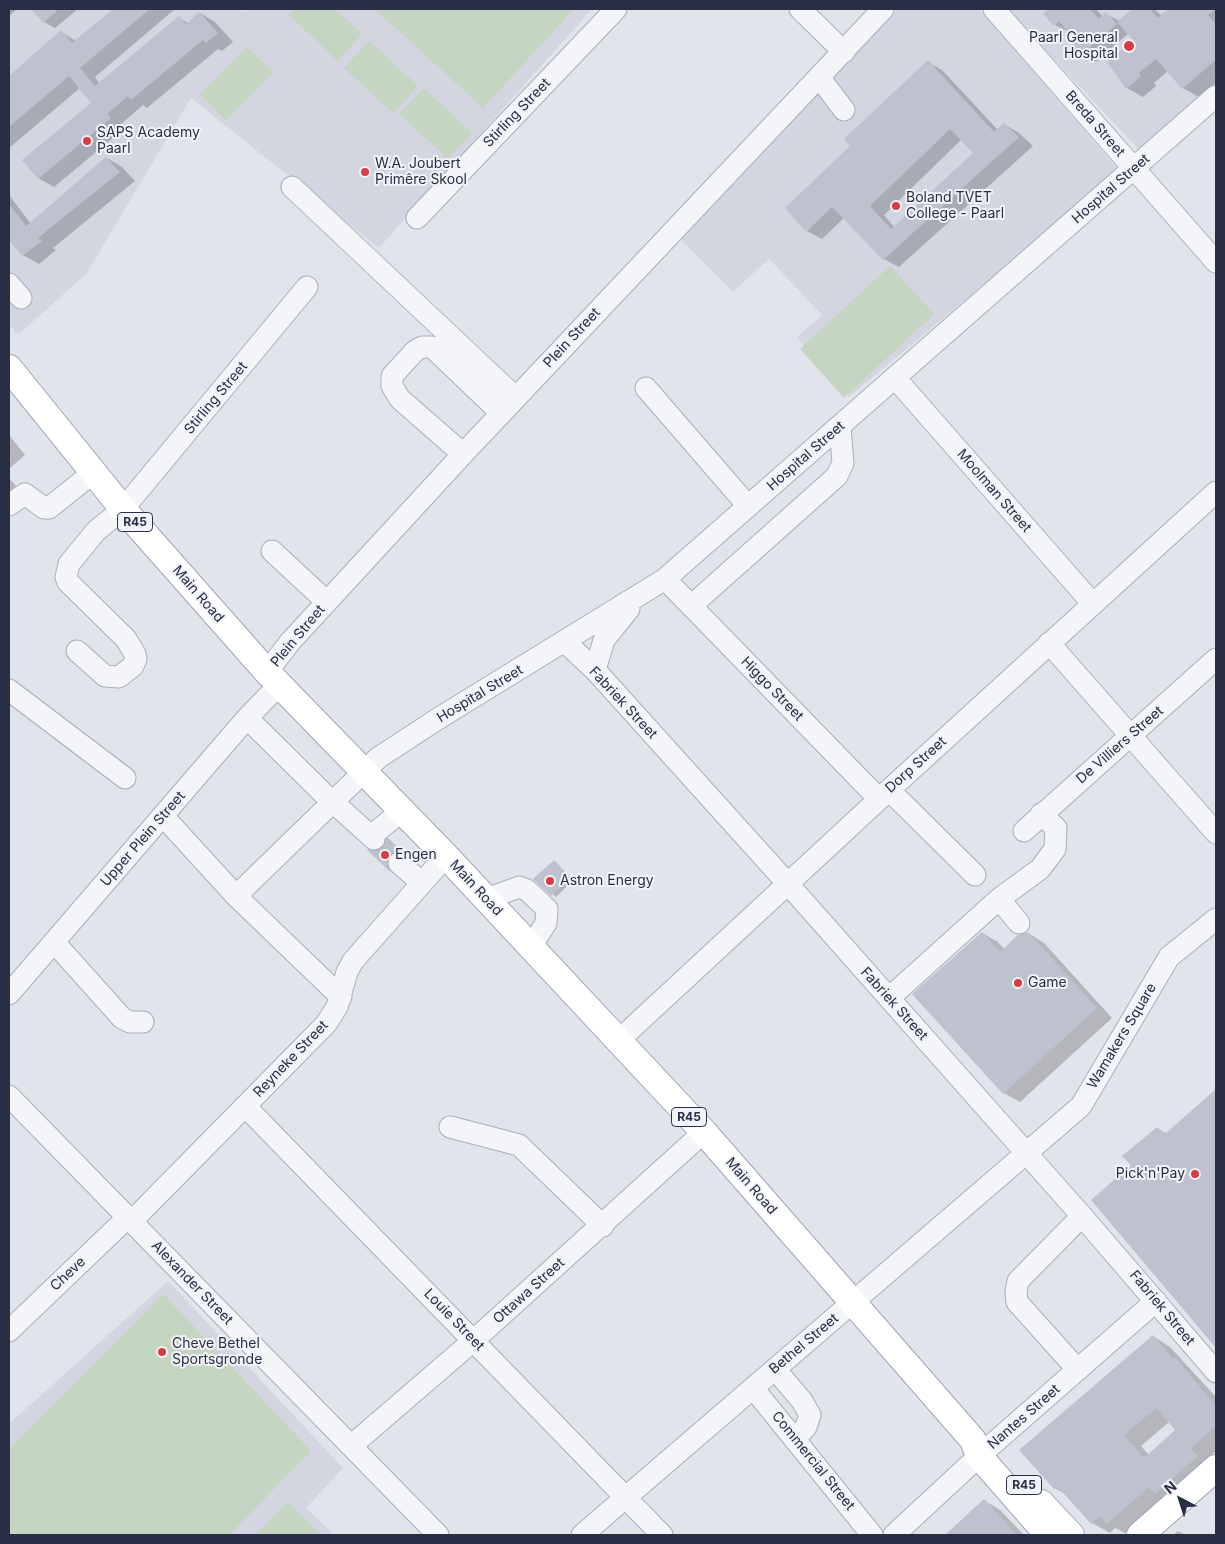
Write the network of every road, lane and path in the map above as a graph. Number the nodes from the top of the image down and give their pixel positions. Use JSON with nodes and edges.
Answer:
{"nodes":[{"id":1,"x":616,"y":9,"type":"edge"},
{"id":2,"x":800,"y":9,"type":"edge"},
{"id":3,"x":882,"y":9,"type":"edge"},
{"id":4,"x":994,"y":9,"type":"edge"},
{"id":5,"x":844,"y":52,"type":"junction"},
{"id":6,"x":819,"y":77,"type":"junction"},
{"id":7,"x":1216,"y":96,"type":"edge"},
{"id":8,"x":844,"y":110,"type":"dead end"},
{"id":9,"x":1134,"y":169,"type":"junction"},
{"id":10,"x":292,"y":187,"type":"dead end"},
{"id":11,"x":417,"y":218,"type":"dead end"},
{"id":12,"x":1216,"y":262,"type":"edge"},
{"id":13,"x":308,"y":287,"type":"dead end"},
{"id":14,"x":9,"y":368,"type":"edge"},
{"id":15,"x":896,"y":379,"type":"junction"},
{"id":16,"x":646,"y":388,"type":"dead end"},
{"id":17,"x":516,"y":398,"type":"junction"},
{"id":18,"x":501,"y":413,"type":"junction"},
{"id":19,"x":840,"y":427,"type":"junction"},
{"id":20,"x":463,"y":454,"type":"junction"},
{"id":21,"x":94,"y":472,"type":"junction"},
{"id":22,"x":1216,"y":492,"type":"edge"},
{"id":23,"x":9,"y":505,"type":"edge"},
{"id":24,"x":748,"y":506,"type":"junction"},
{"id":25,"x":123,"y":508,"type":"junction"},
{"id":26,"x":272,"y":551,"type":"dead end"},
{"id":27,"x":665,"y":579,"type":"junction"},
{"id":28,"x":642,"y":593,"type":"junction"},
{"id":29,"x":327,"y":602,"type":"junction"},
{"id":30,"x":1093,"y":604,"type":"junction"},
{"id":31,"x":691,"y":606,"type":"junction"},
{"id":32,"x":565,"y":642,"type":"junction"},
{"id":33,"x":1049,"y":643,"type":"junction"},
{"id":34,"x":77,"y":651,"type":"dead end"},
{"id":35,"x":1216,"y":659,"type":"edge"},
{"id":36,"x":595,"y":670,"type":"junction"},
{"id":37,"x":273,"y":678,"type":"junction"},
{"id":38,"x":9,"y":690,"type":"edge"},
{"id":39,"x":247,"y":718,"type":"junction"},
{"id":40,"x":1131,"y":736,"type":"junction"},
{"id":41,"x":363,"y":772,"type":"junction"},
{"id":42,"x":125,"y":778,"type":"dead end"},
{"id":43,"x":884,"y":794,"type":"junction"},
{"id":44,"x":334,"y":802,"type":"junction"},
{"id":45,"x":402,"y":811,"type":"junction"},
{"id":46,"x":1041,"y":814,"type":"junction"},
{"id":47,"x":163,"y":816,"type":"junction"},
{"id":48,"x":1214,"y":827,"type":"edge"},
{"id":49,"x":1024,"y":830,"type":"dead end"},
{"id":50,"x":446,"y":856,"type":"junction"},
{"id":51,"x":400,"y":862,"type":"tunnel mouth"},
{"id":52,"x":975,"y":875,"type":"dead end"},
{"id":53,"x":422,"y":883,"type":"junction"},
{"id":54,"x":788,"y":884,"type":"junction"},
{"id":55,"x":236,"y":896,"type":"junction"},
{"id":56,"x":486,"y":899,"type":"junction"},
{"id":57,"x":999,"y":899,"type":"junction"},
{"id":58,"x":1216,"y":919,"type":"edge"},
{"id":59,"x":1019,"y":922,"type":"dead end"},
{"id":60,"x":54,"y":942,"type":"junction"},
{"id":61,"x":531,"y":948,"type":"junction"},
{"id":62,"x":9,"y":994,"type":"edge"},
{"id":63,"x":341,"y":997,"type":"junction"},
{"id":64,"x":889,"y":998,"type":"junction"},
{"id":65,"x":143,"y":1022,"type":"dead end"},
{"id":66,"x":618,"y":1041,"type":"junction"},
{"id":67,"x":9,"y":1096,"type":"edge"},
{"id":68,"x":246,"y":1106,"type":"junction"},
{"id":69,"x":450,"y":1127,"type":"dead end"},
{"id":70,"x":704,"y":1132,"type":"junction"},
{"id":71,"x":1027,"y":1153,"type":"junction"},
{"id":72,"x":1082,"y":1216,"type":"junction"},
{"id":73,"x":129,"y":1220,"type":"junction"},
{"id":74,"x":603,"y":1226,"type":"junction"},
{"id":75,"x":1156,"y":1301,"type":"junction"},
{"id":76,"x":853,"y":1303,"type":"junction"},
{"id":77,"x":9,"y":1331,"type":"edge"},
{"id":78,"x":473,"y":1340,"type":"junction"},
{"id":79,"x":775,"y":1370,"type":"junction"},
{"id":80,"x":1078,"y":1370,"type":"junction"},
{"id":81,"x":1216,"y":1372,"type":"edge"},
{"id":82,"x":753,"y":1388,"type":"junction"},
{"id":83,"x":794,"y":1439,"type":"junction"},
{"id":84,"x":351,"y":1446,"type":"junction"},
{"id":85,"x":980,"y":1448,"type":"junction"},
{"id":86,"x":1216,"y":1468,"type":"edge"},
{"id":87,"x":625,"y":1498,"type":"junction"},
{"id":88,"x":438,"y":1535,"type":"edge"},
{"id":89,"x":582,"y":1535,"type":"edge"},
{"id":90,"x":662,"y":1535,"type":"edge"},
{"id":91,"x":872,"y":1535,"type":"edge"},
{"id":92,"x":894,"y":1535,"type":"edge"},
{"id":93,"x":1048,"y":1535,"type":"edge"},
{"id":94,"x":1071,"y":1535,"type":"edge"},
{"id":95,"x":1140,"y":1535,"type":"edge"}],
"edges":[{"from":1,"to":11,"type":"street","name":"Stirling Street"},
{"from":2,"to":5,"type":"street"},
{"from":3,"to":5,"type":"street","name":"Plein Street"},
{"from":4,"to":9,"type":"street","name":"Breda Street"},
{"from":5,"to":6,"type":"street","name":"Plein Street"},
{"from":6,"to":8,"type":"street"},
{"from":6,"to":17,"type":"street","name":"Plein Street"},
{"from":7,"to":9,"type":"street","name":"Hospital Street"},
{"from":9,"to":12,"type":"street","name":"Breda Street"},
{"from":9,"to":15,"type":"street","name":"Hospital Street"},
{"from":10,"to":17,"type":"street"},
{"from":13,"to":25,"type":"street","name":"Stirling Street"},
{"from":14,"to":21,"type":"main road","name":"Main Road","number":"R45"},
{"from":15,"to":19,"type":"street","name":"Hospital Street"},
{"from":15,"to":30,"type":"street","name":"Moolman Street"},
{"from":16,"to":24,"type":"street"},
{"from":17,"to":18,"type":"street","name":"Plein Street"},
{"from":18,"to":20,"type":"street","name":"Plein Street"},
{"from":18,"to":20,"type":"street"},
{"from":19,"to":24,"type":"street","name":"Hospital Street"},
{"from":19,"to":31,"type":"street"},
{"from":20,"to":29,"type":"street","name":"Plein Street"},
{"from":21,"to":23,"type":"street"},
{"from":21,"to":25,"type":"main road","name":"Main Road","number":"R45"},
{"from":22,"to":30,"type":"street","name":"Dorp Street"},
{"from":24,"to":27,"type":"street","name":"Hospital Street"},
{"from":25,"to":34,"type":"street","name":"Stirling Street"},
{"from":25,"to":37,"type":"main road","name":"Main Road","number":"R45"},
{"from":26,"to":29,"type":"street"},
{"from":27,"to":28,"type":"street","name":"Hospital Street"},
{"from":27,"to":31,"type":"street","name":"Higgo Street"},
{"from":28,"to":32,"type":"street","name":"Hospital Street"},
{"from":28,"to":36,"type":"street"},
{"from":29,"to":37,"type":"street","name":"Plein Street"},
{"from":30,"to":33,"type":"street","name":"Dorp Street"},
{"from":31,"to":43,"type":"street","name":"Higgo Street"},
{"from":32,"to":36,"type":"street","name":"Fabriek Street"},
{"from":32,"to":41,"type":"street","name":"Hospital Street"},
{"from":33,"to":40,"type":"street"},
{"from":33,"to":43,"type":"street","name":"Dorp Street"},
{"from":35,"to":40,"type":"street","name":"De Villiers Street"},
{"from":36,"to":54,"type":"street","name":"Fabriek Street"},
{"from":37,"to":39,"type":"street","name":"Upper Plein Street"},
{"from":37,"to":41,"type":"main road","name":"Main Road","number":"R45"},
{"from":38,"to":42,"type":"street"},
{"from":39,"to":44,"type":"street"},
{"from":39,"to":47,"type":"street","name":"Upper Plein Street"},
{"from":40,"to":46,"type":"street","name":"De Villiers Street"},
{"from":40,"to":48,"type":"street"},
{"from":41,"to":44,"type":"street","name":"Hospital Street"},
{"from":41,"to":45,"type":"main road","name":"Main Road","number":"R45"},
{"from":43,"to":52,"type":"street","name":"Higgo Street"},
{"from":43,"to":54,"type":"street","name":"Dorp Street"},
{"from":44,"to":45,"type":"street"},
{"from":44,"to":55,"type":"street","name":"Hospital Street"},
{"from":45,"to":50,"type":"main road","name":"Main Road","number":"R45"},
{"from":46,"to":49,"type":"street","name":"De Villiers Street"},
{"from":46,"to":57,"type":"street"},
{"from":47,"to":55,"type":"street"},
{"from":47,"to":60,"type":"street","name":"Upper Plein Street"},
{"from":50,"to":53,"type":"street","name":"Reyneke Street"},
{"from":50,"to":56,"type":"main road","name":"Main Road","number":"R45"},
{"from":51,"to":53,"type":"street"},
{"from":53,"to":63,"type":"street","name":"Reyneke Street"},
{"from":54,"to":64,"type":"street","name":"Fabriek Street"},
{"from":54,"to":66,"type":"street","name":"Dorp Street"},
{"from":55,"to":63,"type":"street"},
{"from":56,"to":61,"type":"main road","name":"Main Road","number":"R45"},
{"from":56,"to":61,"type":"street"},
{"from":57,"to":59,"type":"street"},
{"from":57,"to":64,"type":"street"},
{"from":58,"to":71,"type":"street","name":"Wamakers Square"},
{"from":60,"to":62,"type":"street","name":"Upper Plein Street"},
{"from":60,"to":65,"type":"street"},
{"from":61,"to":66,"type":"main road","name":"Main Road","number":"R45"},
{"from":63,"to":68,"type":"street","name":"Reyneke Street"},
{"from":64,"to":71,"type":"street","name":"Fabriek Street"},
{"from":66,"to":70,"type":"main road","name":"Main Road","number":"R45"},
{"from":67,"to":73,"type":"street","name":"Alexander Street"},
{"from":68,"to":73,"type":"street","name":"Reyneke Street"},
{"from":68,"to":78,"type":"street","name":"Louie Street"},
{"from":69,"to":74,"type":"street"},
{"from":70,"to":74,"type":"street","name":"Ottawa Street"},
{"from":70,"to":76,"type":"main road","name":"Main Road","number":"R45"},
{"from":71,"to":72,"type":"street","name":"Fabriek Street"},
{"from":71,"to":76,"type":"street","name":"Bethel Street"},
{"from":72,"to":75,"type":"street","name":"Fabriek Street"},
{"from":72,"to":80,"type":"street"},
{"from":73,"to":77,"type":"street","name":"Cheve"},
{"from":73,"to":84,"type":"street","name":"Alexander Street"},
{"from":74,"to":78,"type":"street","name":"Ottawa Street"},
{"from":75,"to":80,"type":"street","name":"Nantes Street"},
{"from":75,"to":81,"type":"street","name":"Fabriek Street"},
{"from":76,"to":79,"type":"street","name":"Bethel Street"},
{"from":76,"to":85,"type":"main road","name":"Main Road","number":"R45"},
{"from":78,"to":84,"type":"street","name":"Ottawa Street"},
{"from":78,"to":87,"type":"street","name":"Louie Street"},
{"from":79,"to":82,"type":"street","name":"Bethel Street"},
{"from":79,"to":83,"type":"street"},
{"from":80,"to":85,"type":"street","name":"Nantes Street"},
{"from":82,"to":83,"type":"street","name":"Commercial Street"},
{"from":82,"to":87,"type":"street","name":"Bethel Street"},
{"from":83,"to":91,"type":"street","name":"Commercial Street"},
{"from":84,"to":88,"type":"street","name":"Alexander Street"},
{"from":85,"to":92,"type":"street","name":"Nantes Street"},
{"from":85,"to":93,"type":"main road","number":"R45"},
{"from":85,"to":94,"type":"main road","number":"R45"},
{"from":86,"to":95,"type":"main road"},
{"from":87,"to":89,"type":"street","name":"Bethel Street"},
{"from":87,"to":90,"type":"street","name":"Louie Street"}]}
